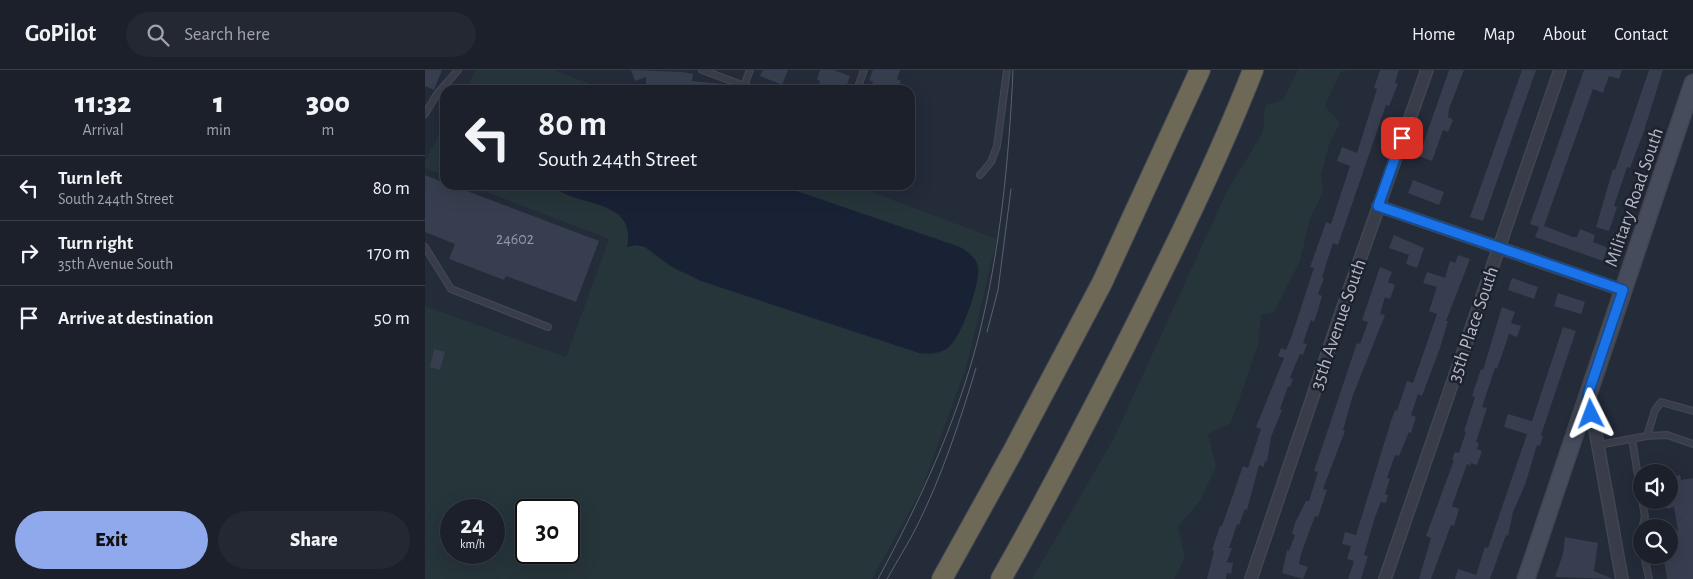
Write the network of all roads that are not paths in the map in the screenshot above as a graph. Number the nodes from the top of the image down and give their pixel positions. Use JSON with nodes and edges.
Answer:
{"nodes":[{"id":1,"x":458,"y":70,"type":"edge"},
{"id":2,"x":702,"y":70,"type":"edge"},
{"id":3,"x":750,"y":70,"type":"edge"},
{"id":4,"x":864,"y":70,"type":"edge"},
{"id":5,"x":1007,"y":70,"type":"edge"},
{"id":6,"x":1200,"y":70,"type":"edge"},
{"id":7,"x":1253,"y":70,"type":"edge"},
{"id":8,"x":1427,"y":70,"type":"edge"},
{"id":9,"x":1560,"y":70,"type":"edge"},
{"id":10,"x":1693,"y":83,"type":"edge"},
{"id":11,"x":445,"y":85,"type":"edge"},
{"id":12,"x":741,"y":85,"type":"edge"},
{"id":13,"x":744,"y":85,"type":"edge"},
{"id":14,"x":859,"y":85,"type":"edge"},
{"id":15,"x":440,"y":91,"type":"edge"},
{"id":16,"x":425,"y":114,"type":"edge"},
{"id":17,"x":980,"y":175,"type":"dead end"},
{"id":18,"x":1378,"y":206,"type":"junction"},
{"id":19,"x":425,"y":247,"type":"edge"},
{"id":20,"x":1498,"y":247,"type":"junction"},
{"id":21,"x":1623,"y":290,"type":"junction"},
{"id":22,"x":547,"y":327,"type":"dead end"},
{"id":23,"x":1588,"y":394,"type":"junction"},
{"id":24,"x":1693,"y":411,"type":"edge"},
{"id":25,"x":1647,"y":436,"type":"junction"},
{"id":26,"x":1632,"y":439,"type":"junction"},
{"id":27,"x":1693,"y":444,"type":"edge"},
{"id":28,"x":1598,"y":445,"type":"junction"},
{"id":29,"x":1636,"y":464,"type":"edge"},
{"id":30,"x":1646,"y":564,"type":"edge"},
{"id":31,"x":943,"y":579,"type":"edge"},
{"id":32,"x":1001,"y":579,"type":"edge"},
{"id":33,"x":1251,"y":579,"type":"edge"},
{"id":34,"x":1385,"y":579,"type":"edge"},
{"id":35,"x":1526,"y":579,"type":"edge"},
{"id":36,"x":1623,"y":579,"type":"edge"},
{"id":37,"x":1649,"y":579,"type":"edge"}],
"edges":[{"from":1,"to":11,"type":"lane"},
{"from":2,"to":12,"type":"lane"},
{"from":3,"to":13,"type":"lane"},
{"from":4,"to":14,"type":"lane"},
{"from":5,"to":17,"type":"lane"},
{"from":6,"to":31,"type":"highway"},
{"from":7,"to":32,"type":"highway"},
{"from":8,"to":18,"type":"street","name":"35th Avenue South"},
{"from":9,"to":20,"type":"street","name":"35th Place South"},
{"from":10,"to":21,"type":"main road","name":"Military Road South"},
{"from":15,"to":16,"type":"lane"},
{"from":18,"to":20,"type":"street"},
{"from":18,"to":33,"type":"street","name":"35th Avenue South"},
{"from":19,"to":22,"type":"lane"},
{"from":20,"to":21,"type":"street"},
{"from":20,"to":34,"type":"street","name":"35th Place South"},
{"from":21,"to":23,"type":"main road","name":"Military Road South"},
{"from":23,"to":28,"type":"street"},
{"from":23,"to":35,"type":"main road","name":"Military Road South"},
{"from":24,"to":25,"type":"lane"},
{"from":25,"to":26,"type":"lane"},
{"from":25,"to":27,"type":"lane"},
{"from":26,"to":28,"type":"lane"},
{"from":26,"to":29,"type":"lane"},
{"from":28,"to":36,"type":"street"},
{"from":30,"to":37,"type":"lane"}]}
